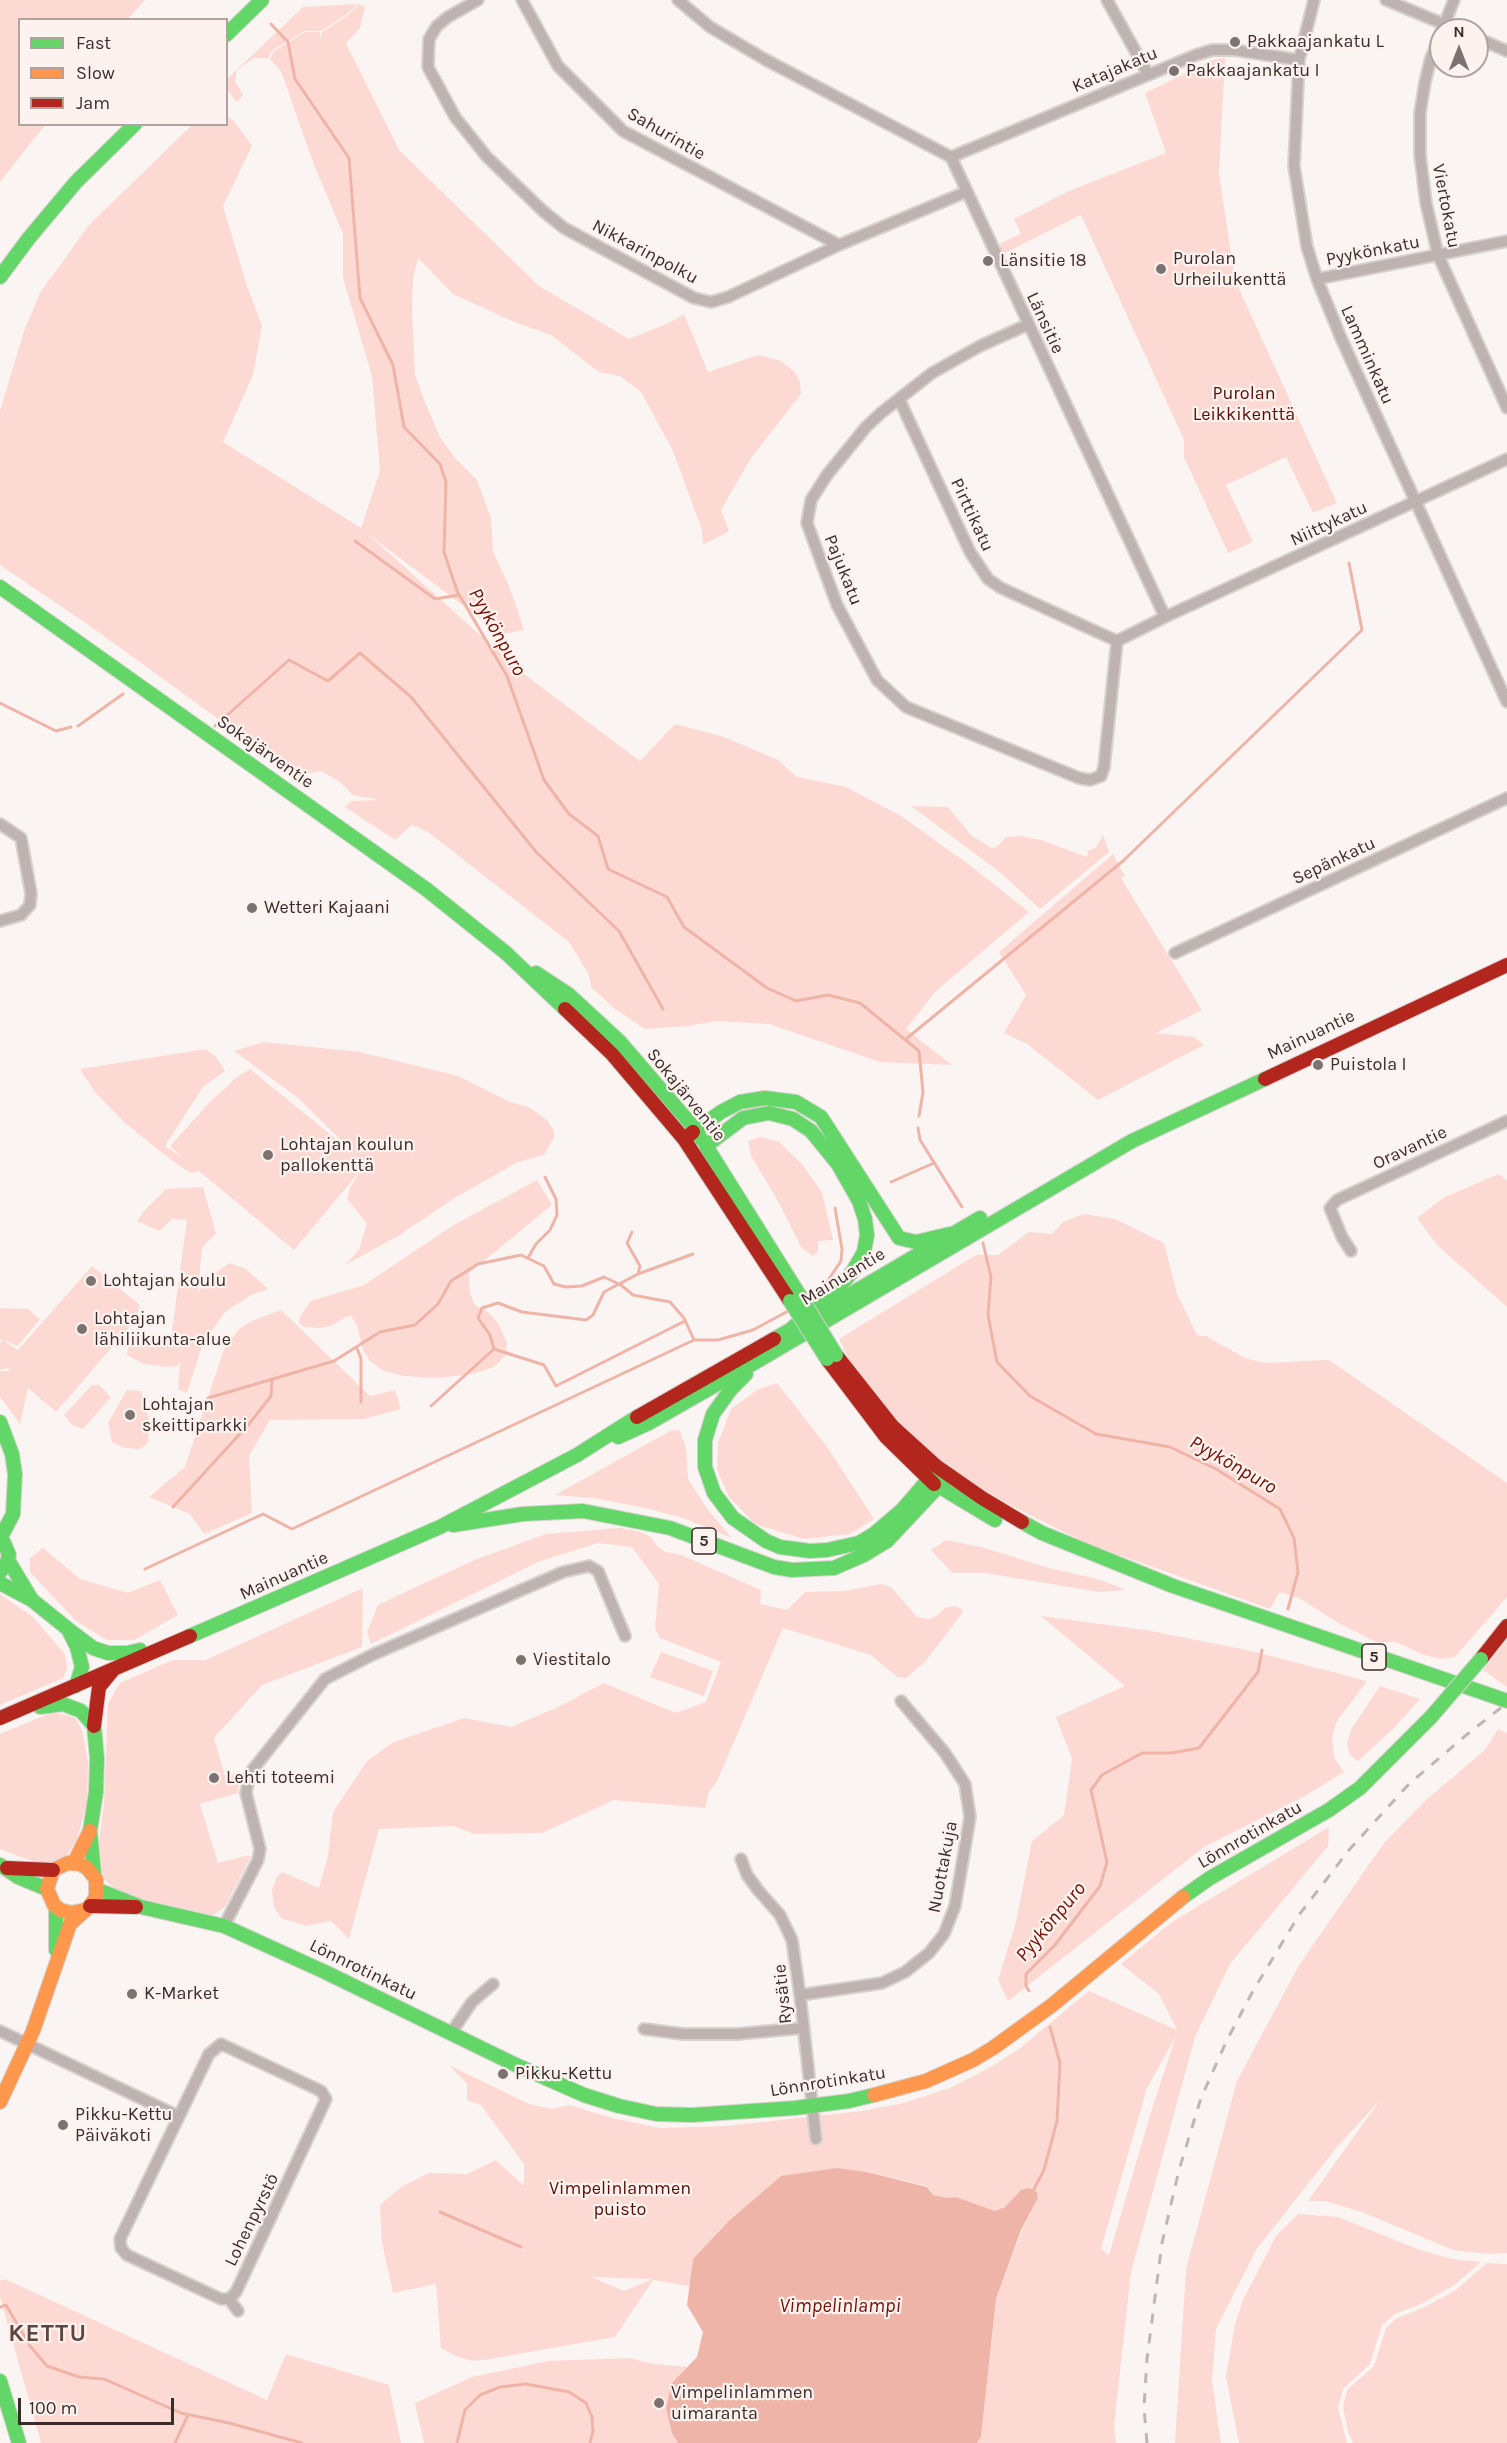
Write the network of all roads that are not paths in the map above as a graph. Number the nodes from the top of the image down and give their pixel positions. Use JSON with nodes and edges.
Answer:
{"nodes":[{"id":1,"x":262,"y":0,"type":"edge"},
{"id":2,"x":478,"y":0,"type":"edge"},
{"id":3,"x":522,"y":0,"type":"edge"},
{"id":4,"x":678,"y":0,"type":"edge"},
{"id":5,"x":1107,"y":0,"type":"edge"},
{"id":6,"x":1314,"y":0,"type":"edge"},
{"id":7,"x":1386,"y":0,"type":"edge"},
{"id":8,"x":1454,"y":0,"type":"edge"},
{"id":9,"x":1429,"y":18,"type":"edge"},
{"id":10,"x":1446,"y":18,"type":"edge"},
{"id":11,"x":228,"y":33,"type":"edge"},
{"id":12,"x":1489,"y":43,"type":"edge"},
{"id":13,"x":1507,"y":51,"type":"edge"},
{"id":14,"x":1299,"y":60,"type":"junction"},
{"id":15,"x":1429,"y":68,"type":"edge"},
{"id":16,"x":1148,"y":74,"type":"junction"},
{"id":17,"x":133,"y":126,"type":"edge"},
{"id":18,"x":951,"y":157,"type":"junction"},
{"id":19,"x":966,"y":192,"type":"junction"},
{"id":20,"x":1507,"y":241,"type":"edge"},
{"id":21,"x":839,"y":245,"type":"junction"},
{"id":22,"x":1438,"y":255,"type":"junction"},
{"id":23,"x":0,"y":277,"type":"edge"},
{"id":24,"x":1317,"y":279,"type":"junction"},
{"id":25,"x":1027,"y":325,"type":"junction"},
{"id":26,"x":899,"y":399,"type":"junction"},
{"id":27,"x":1507,"y":408,"type":"edge"},
{"id":28,"x":1507,"y":459,"type":"edge"},
{"id":29,"x":1416,"y":502,"type":"junction"},
{"id":30,"x":0,"y":587,"type":"edge"},
{"id":31,"x":1165,"y":617,"type":"junction"},
{"id":32,"x":1117,"y":641,"type":"junction"},
{"id":33,"x":1507,"y":702,"type":"edge"},
{"id":34,"x":1507,"y":798,"type":"edge"},
{"id":35,"x":0,"y":824,"type":"edge"},
{"id":36,"x":0,"y":921,"type":"edge"},
{"id":37,"x":506,"y":953,"type":"junction"},
{"id":38,"x":1175,"y":953,"type":"dead end"},
{"id":39,"x":1507,"y":965,"type":"edge"},
{"id":40,"x":1507,"y":1122,"type":"edge"},
{"id":41,"x":695,"y":1129,"type":"junction"},
{"id":42,"x":684,"y":1140,"type":"junction"},
{"id":43,"x":1132,"y":1141,"type":"junction"},
{"id":44,"x":699,"y":1149,"type":"junction"},
{"id":45,"x":950,"y":1234,"type":"junction"},
{"id":46,"x":1351,"y":1251,"type":"dead end"},
{"id":47,"x":790,"y":1330,"type":"junction"},
{"id":48,"x":832,"y":1357,"type":"junction"},
{"id":49,"x":761,"y":1359,"type":"junction"},
{"id":50,"x":0,"y":1422,"type":"edge"},
{"id":51,"x":577,"y":1455,"type":"junction"},
{"id":52,"x":936,"y":1466,"type":"junction"},
{"id":53,"x":949,"y":1475,"type":"junction"},
{"id":54,"x":927,"y":1480,"type":"junction"},
{"id":55,"x":940,"y":1487,"type":"junction"},
{"id":56,"x":440,"y":1527,"type":"junction"},
{"id":57,"x":0,"y":1539,"type":"edge"},
{"id":58,"x":4,"y":1566,"type":"edge"},
{"id":59,"x":0,"y":1583,"type":"edge"},
{"id":60,"x":1173,"y":1586,"type":"junction"},
{"id":61,"x":32,"y":1600,"type":"junction"},
{"id":62,"x":1507,"y":1626,"type":"edge"},
{"id":63,"x":68,"y":1629,"type":"junction"},
{"id":64,"x":625,"y":1636,"type":"dead end"},
{"id":65,"x":182,"y":1639,"type":"junction"},
{"id":66,"x":114,"y":1669,"type":"junction"},
{"id":67,"x":76,"y":1686,"type":"junction"},
{"id":68,"x":901,"y":1701,"type":"dead end"},
{"id":69,"x":1507,"y":1701,"type":"edge"},
{"id":70,"x":20,"y":1709,"type":"junction"},
{"id":71,"x":0,"y":1718,"type":"edge"},
{"id":72,"x":94,"y":1726,"type":"junction"},
{"id":73,"x":90,"y":1831,"type":"junction"},
{"id":74,"x":741,"y":1859,"type":"dead end"},
{"id":75,"x":74,"y":1863,"type":"junction"},
{"id":76,"x":3,"y":1866,"type":"edge"},
{"id":77,"x":53,"y":1870,"type":"junction"},
{"id":78,"x":94,"y":1873,"type":"junction"},
{"id":79,"x":46,"y":1889,"type":"junction"},
{"id":80,"x":98,"y":1890,"type":"junction"},
{"id":81,"x":56,"y":1907,"type":"junction"},
{"id":82,"x":141,"y":1907,"type":"junction"},
{"id":83,"x":88,"y":1908,"type":"junction"},
{"id":84,"x":224,"y":1926,"type":"junction"},
{"id":85,"x":54,"y":1969,"type":"junction"},
{"id":86,"x":493,"y":1984,"type":"dead end"},
{"id":87,"x":801,"y":1995,"type":"junction"},
{"id":88,"x":803,"y":2028,"type":"junction"},
{"id":89,"x":644,"y":2029,"type":"dead end"},
{"id":90,"x":0,"y":2031,"type":"edge"},
{"id":91,"x":451,"y":2033,"type":"junction"},
{"id":92,"x":27,"y":2044,"type":"junction"},
{"id":93,"x":0,"y":2102,"type":"edge"},
{"id":94,"x":811,"y":2105,"type":"junction"},
{"id":95,"x":178,"y":2116,"type":"junction"},
{"id":96,"x":816,"y":2139,"type":"dead end"},
{"id":97,"x":229,"y":2299,"type":"junction"},
{"id":98,"x":238,"y":2311,"type":"dead end"},
{"id":99,"x":0,"y":2381,"type":"edge"},
{"id":100,"x":4,"y":2408,"type":"edge"},
{"id":101,"x":19,"y":2443,"type":"edge"}],
"edges":[{"from":1,"to":11,"type":"main road"},
{"from":2,"to":21,"type":"street","name":"Nikkarinpolku"},
{"from":3,"to":21,"type":"street","name":"Sahurintie"},
{"from":4,"to":18,"type":"street"},
{"from":5,"to":16,"type":"street"},
{"from":6,"to":14,"type":"street","name":"Lamminkatu"},
{"from":7,"to":9,"type":"street"},
{"from":8,"to":10,"type":"street","name":"Viertokatu"},
{"from":12,"to":13,"type":"street"},
{"from":14,"to":16,"type":"street","name":"Katajakatu"},
{"from":14,"to":24,"type":"street","name":"Lamminkatu"},
{"from":15,"to":22,"type":"street","name":"Viertokatu"},
{"from":16,"to":18,"type":"street","name":"Katajakatu"},
{"from":17,"to":23,"type":"main road"},
{"from":18,"to":19,"type":"street","name":"Länsitie"},
{"from":19,"to":21,"type":"street","name":"Nikkarinpolku"},
{"from":19,"to":25,"type":"street","name":"Länsitie"},
{"from":20,"to":22,"type":"street","name":"Pyykönkatu"},
{"from":22,"to":24,"type":"street","name":"Pyykönkatu"},
{"from":22,"to":27,"type":"street","name":"Viertokatu"},
{"from":24,"to":29,"type":"street","name":"Lamminkatu"},
{"from":25,"to":26,"type":"street","name":"Pajukatu"},
{"from":25,"to":31,"type":"street","name":"Länsitie"},
{"from":26,"to":32,"type":"street","name":"Pirttikatu"},
{"from":26,"to":32,"type":"street","name":"Pajukatu"},
{"from":28,"to":29,"type":"street","name":"Niittykatu"},
{"from":29,"to":31,"type":"street","name":"Niittykatu"},
{"from":29,"to":33,"type":"street","name":"Lamminkatu"},
{"from":30,"to":37,"type":"main road","name":"Sokajärventie"},
{"from":31,"to":32,"type":"street"},
{"from":34,"to":38,"type":"street","name":"Sepänkatu"},
{"from":35,"to":36,"type":"street"},
{"from":37,"to":41,"type":"main road","name":"Sokajärventie"},
{"from":37,"to":42,"type":"main road","name":"Sokajärventie"},
{"from":39,"to":43,"type":"main road","name":"Mainuantie"},
{"from":40,"to":46,"type":"street","name":"Oravantie"},
{"from":41,"to":42,"type":"main road"},
{"from":41,"to":44,"type":"main road","name":"Sokajärventie"},
{"from":41,"to":45,"type":"main road"},
{"from":42,"to":44,"type":"main road","name":"Sokajärventie","number":"5"},
{"from":43,"to":45,"type":"main road","name":"Mainuantie"},
{"from":43,"to":49,"type":"main road","name":"Mainuantie"},
{"from":44,"to":47,"type":"main road","number":"5"},
{"from":44,"to":48,"type":"main road","name":"Sokajärventie","number":"5","bridge":true},
{"from":45,"to":47,"type":"main road","name":"Mainuantie"},
{"from":47,"to":51,"type":"main road","name":"Mainuantie","number":"5"},
{"from":48,"to":52,"type":"main road","number":"5"},
{"from":48,"to":54,"type":"main road","number":"5"},
{"from":49,"to":51,"type":"main road","name":"Mainuantie"},
{"from":49,"to":54,"type":"main road"},
{"from":50,"to":57,"type":"main road"},
{"from":51,"to":56,"type":"main road","name":"Mainuantie","number":"5"},
{"from":52,"to":53,"type":"main road","number":"5"},
{"from":52,"to":54,"type":"main road"},
{"from":53,"to":55,"type":"main road"},
{"from":53,"to":60,"type":"main road","number":"5"},
{"from":54,"to":55,"type":"main road","number":"5"},
{"from":55,"to":56,"type":"main road","number":"5"},
{"from":55,"to":60,"type":"main road","number":"5"},
{"from":56,"to":65,"type":"main road","name":"Mainuantie","number":"5"},
{"from":57,"to":58,"type":"main road"},
{"from":58,"to":61,"type":"main road"},
{"from":59,"to":61,"type":"main road"},
{"from":60,"to":69,"type":"main road","number":"5"},
{"from":61,"to":63,"type":"main road"},
{"from":62,"to":94,"type":"main road","name":"Lönnrotinkatu","bridge":true},
{"from":63,"to":65,"type":"main road"},
{"from":63,"to":67,"type":"main road"},
{"from":64,"to":84,"type":"street"},
{"from":65,"to":66,"type":"main road","name":"Mainuantie","number":"5"},
{"from":66,"to":67,"type":"main road","name":"Mainuantie","number":"5"},
{"from":66,"to":72,"type":"main road"},
{"from":67,"to":70,"type":"main road","name":"Mainuantie","number":"5"},
{"from":68,"to":87,"type":"street","name":"Nuottakuja"},
{"from":70,"to":71,"type":"main road","name":"Mainuantie","number":"5"},
{"from":70,"to":72,"type":"main road"},
{"from":72,"to":73,"type":"main road"},
{"from":73,"to":75,"type":"main road"},
{"from":73,"to":78,"type":"main road"},
{"from":74,"to":87,"type":"street","name":"Rysätie"},
{"from":75,"to":77,"type":"main road"},
{"from":75,"to":78,"type":"main road"},
{"from":76,"to":77,"type":"main road"},
{"from":76,"to":79,"type":"main road"},
{"from":77,"to":79,"type":"main road"},
{"from":78,"to":80,"type":"main road"},
{"from":79,"to":81,"type":"main road"},
{"from":80,"to":82,"type":"main road","name":"Lönnrotinkatu"},
{"from":80,"to":83,"type":"main road"},
{"from":81,"to":83,"type":"main road"},
{"from":81,"to":85,"type":"main road"},
{"from":82,"to":83,"type":"main road","name":"Lönnrotinkatu"},
{"from":82,"to":84,"type":"main road","name":"Lönnrotinkatu"},
{"from":83,"to":85,"type":"main road"},
{"from":84,"to":91,"type":"main road","name":"Lönnrotinkatu"},
{"from":85,"to":92,"type":"main road"},
{"from":86,"to":91,"type":"street"},
{"from":87,"to":88,"type":"street","name":"Rysätie"},
{"from":88,"to":89,"type":"street"},
{"from":88,"to":94,"type":"street","name":"Rysätie"},
{"from":90,"to":92,"type":"street"},
{"from":91,"to":94,"type":"main road","name":"Lönnrotinkatu"},
{"from":92,"to":93,"type":"main road"},
{"from":92,"to":95,"type":"street"},
{"from":94,"to":96,"type":"street","name":"Rysätie"},
{"from":95,"to":97,"type":"street","name":"Lohenpyrstö"},
{"from":95,"to":97,"type":"street","name":"Lohenpyrstö"},
{"from":97,"to":98,"type":"street"},
{"from":99,"to":100,"type":"main road"},
{"from":100,"to":101,"type":"main road"}]}
